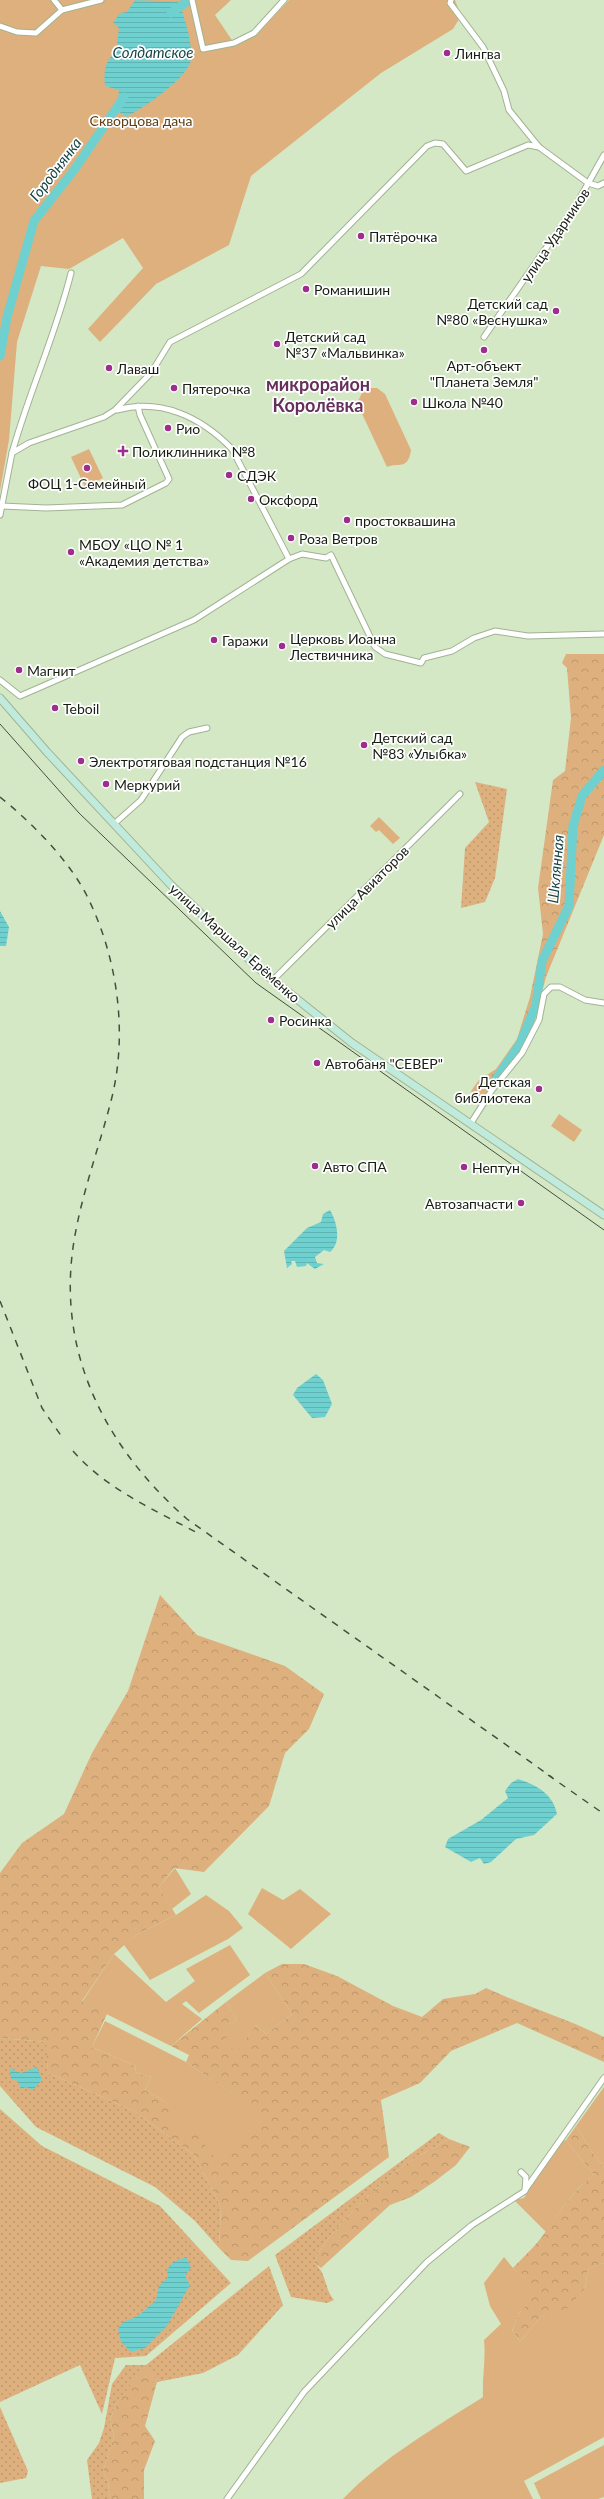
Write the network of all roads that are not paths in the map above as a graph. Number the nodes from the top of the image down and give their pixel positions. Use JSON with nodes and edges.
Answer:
{"nodes":[{"id":1,"x":54,"y":0,"type":"edge"},
{"id":2,"x":101,"y":0,"type":"edge"},
{"id":3,"x":192,"y":0,"type":"edge"},
{"id":4,"x":284,"y":0,"type":"edge"},
{"id":5,"x":451,"y":0,"type":"edge"},
{"id":6,"x":62,"y":10,"type":"junction"},
{"id":7,"x":0,"y":26,"type":"edge"},
{"id":8,"x":539,"y":147,"type":"junction"},
{"id":9,"x":604,"y":155,"type":"edge"},
{"id":10,"x":588,"y":183,"type":"junction"},
{"id":11,"x":604,"y":183,"type":"edge"},
{"id":12,"x":71,"y":273,"type":"dead end"},
{"id":13,"x":484,"y":337,"type":"dead end"},
{"id":14,"x":138,"y":406,"type":"junction"},
{"id":15,"x":115,"y":410,"type":"junction"},
{"id":16,"x":12,"y":453,"type":"junction"},
{"id":17,"x":2,"y":506,"type":"junction"},
{"id":18,"x":0,"y":515,"type":"edge"},
{"id":19,"x":290,"y":559,"type":"junction"},
{"id":20,"x":604,"y":634,"type":"edge"},
{"id":21,"x":0,"y":680,"type":"edge"},
{"id":22,"x":0,"y":698,"type":"edge"},
{"id":23,"x":207,"y":728,"type":"dead end"},
{"id":24,"x":460,"y":794,"type":"dead end"},
{"id":25,"x":114,"y":824,"type":"junction"},
{"id":26,"x":273,"y":980,"type":"junction"},
{"id":27,"x":604,"y":1003,"type":"edge"},
{"id":28,"x":471,"y":1124,"type":"junction"},
{"id":29,"x":604,"y":1215,"type":"edge"},
{"id":30,"x":604,"y":2078,"type":"edge"},
{"id":31,"x":521,"y":2172,"type":"dead end"},
{"id":32,"x":525,"y":2191,"type":"junction"},
{"id":33,"x":227,"y":2499,"type":"edge"}],
"edges":[{"from":1,"to":6,"type":"street"},
{"from":2,"to":6,"type":"street"},
{"from":3,"to":4,"type":"street"},
{"from":5,"to":8,"type":"street"},
{"from":6,"to":7,"type":"street"},
{"from":8,"to":10,"type":"street"},
{"from":8,"to":15,"type":"street"},
{"from":9,"to":10,"type":"street"},
{"from":10,"to":11,"type":"street","name":"улица Ударников"},
{"from":10,"to":13,"type":"street","name":"улица Ударников"},
{"from":12,"to":16,"type":"street"},
{"from":14,"to":15,"type":"street"},
{"from":14,"to":17,"type":"street"},
{"from":14,"to":19,"type":"street"},
{"from":15,"to":16,"type":"street"},
{"from":16,"to":17,"type":"street"},
{"from":17,"to":18,"type":"street"},
{"from":19,"to":20,"type":"street"},
{"from":19,"to":21,"type":"street"},
{"from":22,"to":25,"type":"main road","name":"улица Маршала Ерёменко"},
{"from":23,"to":25,"type":"street"},
{"from":24,"to":26,"type":"street","name":"улица Авиаторов"},
{"from":25,"to":26,"type":"main road","name":"улица Маршала Ерёменко"},
{"from":26,"to":28,"type":"main road","name":"улица Маршала Ерёменко"},
{"from":27,"to":28,"type":"street"},
{"from":28,"to":29,"type":"main road","name":"улица Маршала Ерёменко"},
{"from":30,"to":32,"type":"street"},
{"from":31,"to":32,"type":"street"},
{"from":32,"to":33,"type":"street"}]}
